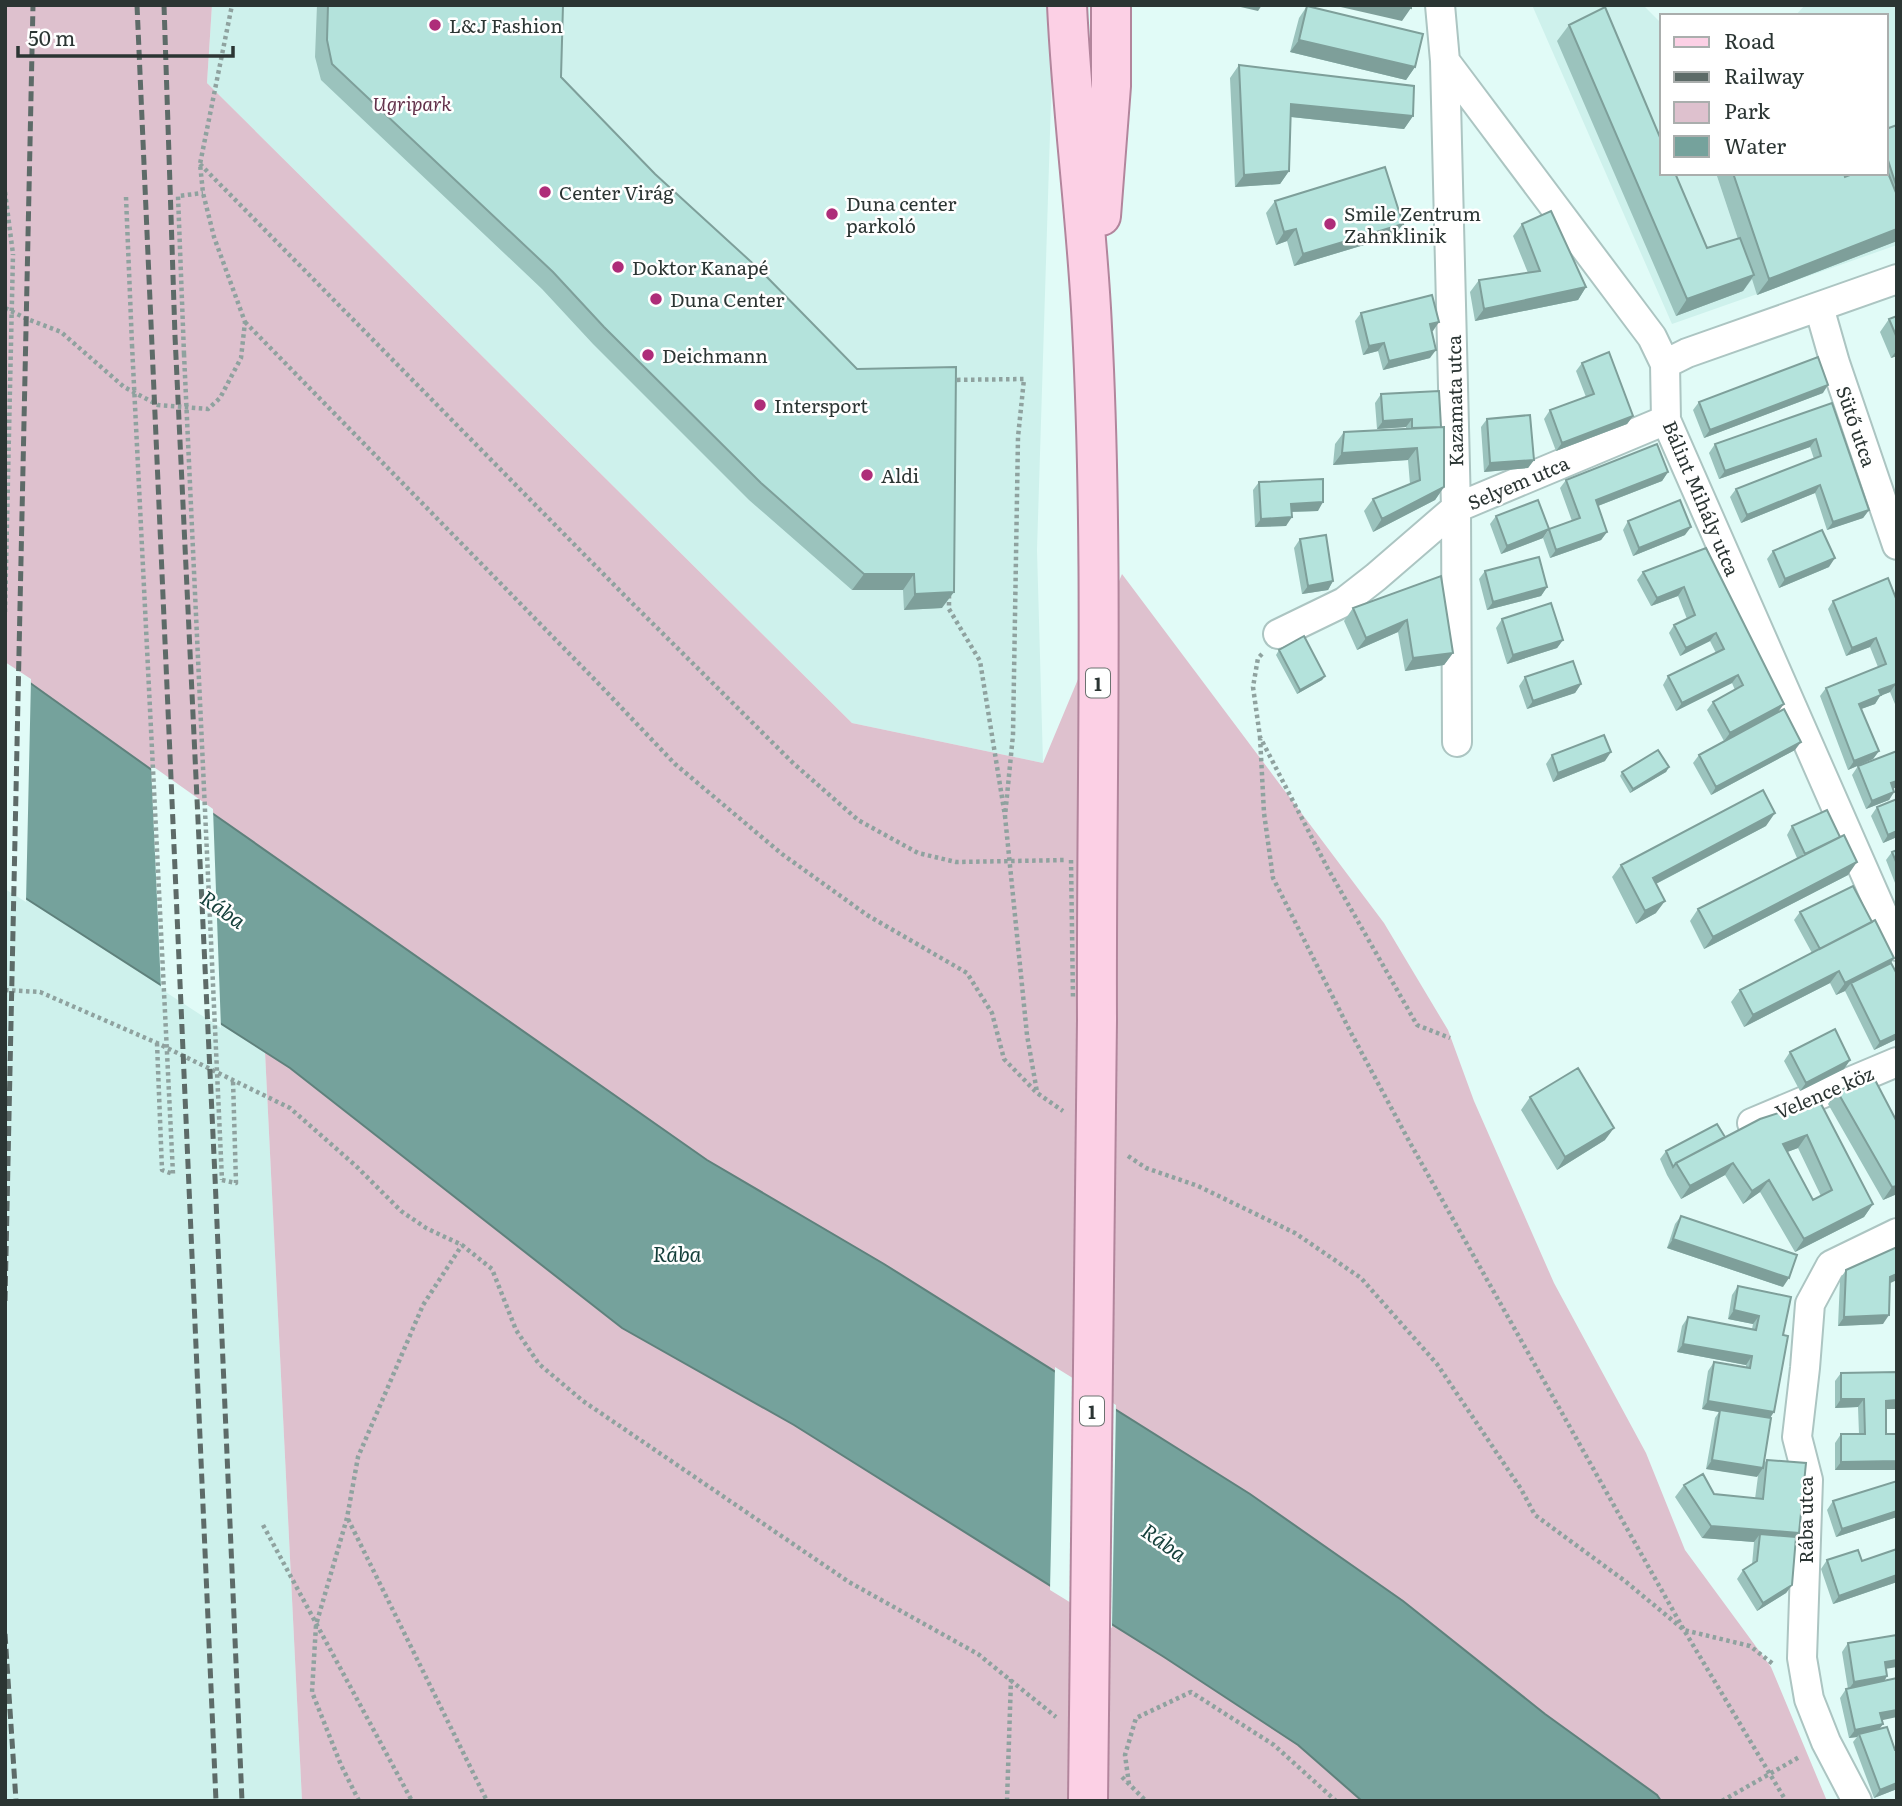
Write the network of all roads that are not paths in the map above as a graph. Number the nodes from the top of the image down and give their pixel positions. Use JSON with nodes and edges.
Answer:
{"nodes":[{"id":1,"x":1067,"y":5,"type":"edge"},
{"id":2,"x":1111,"y":5,"type":"edge"},
{"id":3,"x":1440,"y":5,"type":"edge"},
{"id":4,"x":1445,"y":61,"type":"junction"},
{"id":5,"x":1897,"y":279,"type":"edge"},
{"id":6,"x":1819,"y":307,"type":"junction"},
{"id":7,"x":1092,"y":326,"type":"junction"},
{"id":8,"x":1665,"y":365,"type":"junction"},
{"id":9,"x":1666,"y":420,"type":"junction"},
{"id":10,"x":1456,"y":508,"type":"junction"},
{"id":11,"x":1897,"y":545,"type":"edge"},
{"id":12,"x":1278,"y":634,"type":"road end"},
{"id":13,"x":1457,"y":742,"type":"dead end"},
{"id":14,"x":1897,"y":946,"type":"edge"},
{"id":15,"x":1897,"y":1062,"type":"edge"},
{"id":16,"x":1752,"y":1123,"type":"edge"},
{"id":17,"x":1897,"y":1233,"type":"edge"},
{"id":18,"x":1088,"y":1801,"type":"edge"},
{"id":19,"x":1857,"y":1801,"type":"edge"}],
"edges":[{"from":1,"to":7,"type":"main road","number":"1"},
{"from":2,"to":7,"type":"main road","number":"1"},
{"from":3,"to":4,"type":"street"},
{"from":4,"to":8,"type":"street","name":"Bálint Mihály utca"},
{"from":4,"to":10,"type":"street","name":"Kazamata utca"},
{"from":5,"to":6,"type":"street"},
{"from":6,"to":8,"type":"street"},
{"from":6,"to":11,"type":"street","name":"Sütő utca"},
{"from":7,"to":18,"type":"main road","number":"1","bridge":true},
{"from":8,"to":9,"type":"street","name":"Bálint Mihály utca"},
{"from":9,"to":10,"type":"street","name":"Selyem utca"},
{"from":9,"to":14,"type":"street","name":"Bálint Mihály utca"},
{"from":10,"to":12,"type":"street","name":"Selyem utca"},
{"from":10,"to":13,"type":"street","name":"Kazamata utca"},
{"from":15,"to":16,"type":"street","name":"Velence köz"},
{"from":17,"to":19,"type":"street","name":"Rába utca"}]}
